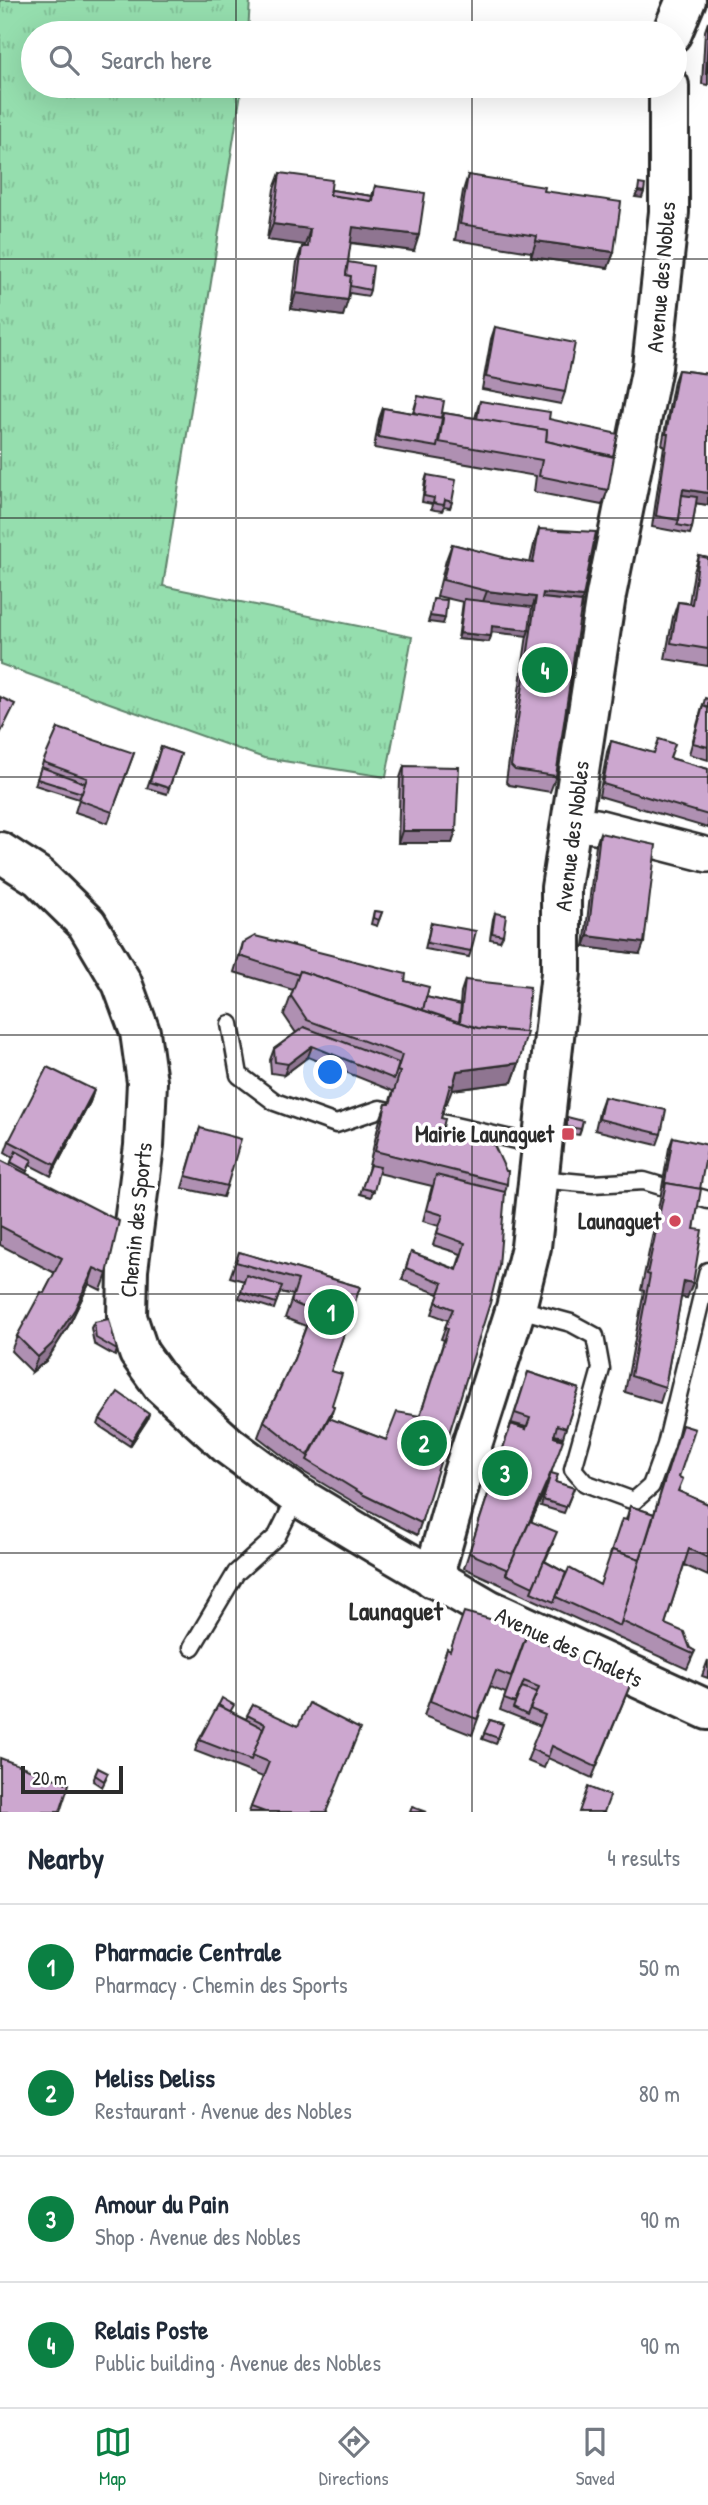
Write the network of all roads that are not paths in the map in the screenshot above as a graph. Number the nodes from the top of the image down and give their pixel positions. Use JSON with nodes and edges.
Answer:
{"nodes":[{"id":1,"x":661,"y":0,"type":"edge"},
{"id":2,"x":686,"y":0,"type":"edge"},
{"id":3,"x":667,"y":21,"type":"edge"},
{"id":4,"x":676,"y":21,"type":"edge"},
{"id":5,"x":668,"y":98,"type":"edge"},
{"id":6,"x":570,"y":824,"type":"junction"},
{"id":7,"x":0,"y":852,"type":"edge"},
{"id":8,"x":708,"y":855,"type":"edge"},
{"id":9,"x":230,"y":1024,"type":"dead end"},
{"id":10,"x":541,"y":1163,"type":"junction"},
{"id":11,"x":708,"y":1200,"type":"edge"},
{"id":12,"x":708,"y":1271,"type":"edge"},
{"id":13,"x":516,"y":1308,"type":"junction"},
{"id":14,"x":297,"y":1496,"type":"junction"},
{"id":15,"x":433,"y":1578,"type":"junction"},
{"id":16,"x":192,"y":1647,"type":"dead end"},
{"id":17,"x":708,"y":1710,"type":"edge"}],
"edges":[{"from":1,"to":3,"type":"street"},
{"from":2,"to":4,"type":"street"},
{"from":5,"to":6,"type":"street","name":"Avenue des Nobles"},
{"from":6,"to":8,"type":"street"},
{"from":6,"to":10,"type":"street","name":"Avenue des Nobles"},
{"from":7,"to":14,"type":"street","name":"Chemin des Sports"},
{"from":9,"to":10,"type":"lane"},
{"from":10,"to":11,"type":"lane"},
{"from":10,"to":13,"type":"street","name":"Avenue des Nobles"},
{"from":12,"to":13,"type":"lane"},
{"from":13,"to":15,"type":"street","name":"Avenue des Nobles"},
{"from":14,"to":15,"type":"street","name":"Chemin des Sports"},
{"from":14,"to":16,"type":"lane"},
{"from":15,"to":17,"type":"street","name":"Avenue des Chalets"}]}
